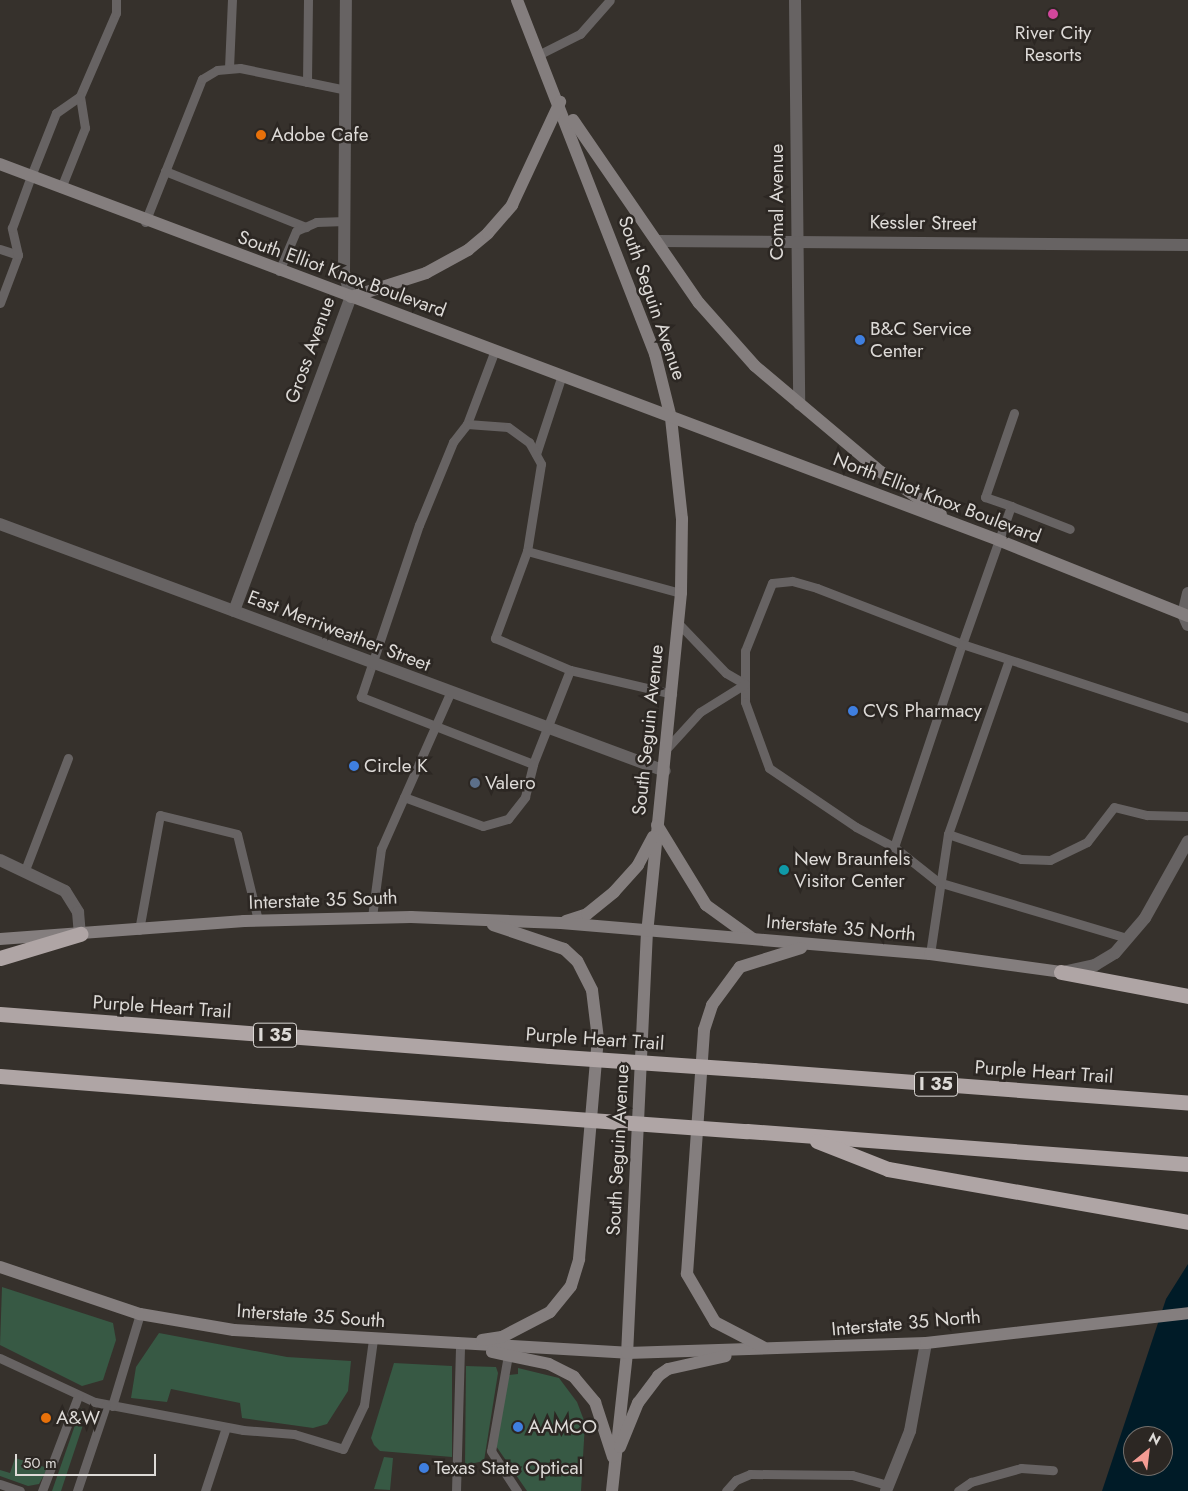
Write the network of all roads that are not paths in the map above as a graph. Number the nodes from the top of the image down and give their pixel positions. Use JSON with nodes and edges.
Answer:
{"nodes":[{"id":1,"x":116,"y":0,"type":"edge"},
{"id":2,"x":232,"y":0,"type":"edge"},
{"id":3,"x":308,"y":0,"type":"edge"},
{"id":4,"x":346,"y":0,"type":"edge"},
{"id":5,"x":517,"y":0,"type":"edge"},
{"id":6,"x":610,"y":0,"type":"edge"},
{"id":7,"x":795,"y":0,"type":"edge"},
{"id":8,"x":540,"y":54,"type":"junction"},
{"id":9,"x":229,"y":68,"type":"junction"},
{"id":10,"x":307,"y":82,"type":"junction"},
{"id":11,"x":346,"y":90,"type":"junction"},
{"id":12,"x":80,"y":96,"type":"junction"},
{"id":13,"x":560,"y":102,"type":"junction"},
{"id":14,"x":0,"y":164,"type":"edge"},
{"id":15,"x":165,"y":171,"type":"junction"},
{"id":16,"x":31,"y":176,"type":"junction"},
{"id":17,"x":61,"y":188,"type":"junction"},
{"id":18,"x":345,"y":221,"type":"junction"},
{"id":19,"x":146,"y":222,"type":"junction"},
{"id":20,"x":306,"y":228,"type":"junction"},
{"id":21,"x":796,"y":240,"type":"junction"},
{"id":22,"x":658,"y":241,"type":"junction"},
{"id":23,"x":1188,"y":245,"type":"edge"},
{"id":24,"x":0,"y":249,"type":"edge"},
{"id":25,"x":18,"y":256,"type":"junction"},
{"id":26,"x":279,"y":271,"type":"junction"},
{"id":27,"x":351,"y":297,"type":"junction"},
{"id":28,"x":0,"y":303,"type":"edge"},
{"id":29,"x":494,"y":350,"type":"junction"},
{"id":30,"x":562,"y":375,"type":"junction"},
{"id":31,"x":799,"y":404,"type":"junction"},
{"id":32,"x":1014,"y":413,"type":"dead end"},
{"id":33,"x":671,"y":418,"type":"junction"},
{"id":34,"x":468,"y":424,"type":"junction"},
{"id":35,"x":536,"y":454,"type":"junction"},
{"id":36,"x":1012,"y":506,"type":"junction"},
{"id":37,"x":0,"y":524,"type":"edge"},
{"id":38,"x":958,"y":525,"type":"junction"},
{"id":39,"x":1070,"y":528,"type":"dead end"},
{"id":40,"x":998,"y":540,"type":"junction"},
{"id":41,"x":527,"y":551,"type":"junction"},
{"id":42,"x":681,"y":593,"type":"junction"},
{"id":43,"x":1188,"y":593,"type":"edge"},
{"id":44,"x":234,"y":611,"type":"junction"},
{"id":45,"x":1186,"y":618,"type":"edge"},
{"id":46,"x":678,"y":623,"type":"junction"},
{"id":47,"x":962,"y":644,"type":"junction"},
{"id":48,"x":1009,"y":660,"type":"junction"},
{"id":49,"x":371,"y":662,"type":"junction"},
{"id":50,"x":570,"y":670,"type":"junction"},
{"id":51,"x":745,"y":684,"type":"junction"},
{"id":52,"x":450,"y":693,"type":"junction"},
{"id":53,"x":672,"y":694,"type":"junction"},
{"id":54,"x":1188,"y":718,"type":"edge"},
{"id":55,"x":434,"y":728,"type":"junction"},
{"id":56,"x":549,"y":731,"type":"junction"},
{"id":57,"x":668,"y":747,"type":"junction"},
{"id":58,"x":68,"y":758,"type":"dead end"},
{"id":59,"x":533,"y":764,"type":"junction"},
{"id":60,"x":665,"y":772,"type":"junction"},
{"id":61,"x":404,"y":797,"type":"junction"},
{"id":62,"x":1188,"y":816,"type":"edge"},
{"id":63,"x":657,"y":826,"type":"junction"},
{"id":64,"x":948,"y":834,"type":"junction"},
{"id":65,"x":1188,"y":841,"type":"edge"},
{"id":66,"x":894,"y":848,"type":"junction"},
{"id":67,"x":0,"y":860,"type":"edge"},
{"id":68,"x":25,"y":870,"type":"junction"},
{"id":69,"x":938,"y":882,"type":"junction"},
{"id":70,"x":372,"y":917,"type":"junction"},
{"id":71,"x":474,"y":919,"type":"junction"},
{"id":72,"x":258,"y":920,"type":"junction"},
{"id":73,"x":561,"y":922,"type":"junction"},
{"id":74,"x":139,"y":930,"type":"junction"},
{"id":75,"x":647,"y":931,"type":"junction"},
{"id":76,"x":80,"y":934,"type":"junction"},
{"id":77,"x":1126,"y":938,"type":"junction"},
{"id":78,"x":0,"y":939,"type":"edge"},
{"id":79,"x":754,"y":940,"type":"junction"},
{"id":80,"x":815,"y":944,"type":"junction"},
{"id":81,"x":930,"y":954,"type":"junction"},
{"id":82,"x":0,"y":958,"type":"edge"},
{"id":83,"x":1062,"y":972,"type":"junction"},
{"id":84,"x":1188,"y":996,"type":"edge"},
{"id":85,"x":0,"y":1014,"type":"edge"},
{"id":86,"x":0,"y":1076,"type":"edge"},
{"id":87,"x":1188,"y":1103,"type":"edge"},
{"id":88,"x":801,"y":1135,"type":"junction"},
{"id":89,"x":1188,"y":1164,"type":"edge"},
{"id":90,"x":1188,"y":1222,"type":"edge"},
{"id":91,"x":0,"y":1267,"type":"edge"},
{"id":92,"x":1188,"y":1313,"type":"edge"},
{"id":93,"x":140,"y":1314,"type":"junction"},
{"id":94,"x":373,"y":1339,"type":"junction"},
{"id":95,"x":926,"y":1343,"type":"junction"},
{"id":96,"x":460,"y":1344,"type":"junction"},
{"id":97,"x":768,"y":1349,"type":"junction"},
{"id":98,"x":627,"y":1353,"type":"junction"},
{"id":99,"x":508,"y":1355,"type":"junction"},
{"id":100,"x":0,"y":1358,"type":"edge"},
{"id":101,"x":78,"y":1396,"type":"junction"},
{"id":102,"x":109,"y":1405,"type":"junction"},
{"id":103,"x":226,"y":1427,"type":"junction"},
{"id":104,"x":615,"y":1461,"type":"junction"},
{"id":105,"x":1053,"y":1470,"type":"dead end"},
{"id":106,"x":0,"y":1484,"type":"edge"},
{"id":107,"x":887,"y":1488,"type":"edge"},
{"id":108,"x":20,"y":1491,"type":"edge"},
{"id":109,"x":42,"y":1491,"type":"edge"},
{"id":110,"x":77,"y":1491,"type":"edge"},
{"id":111,"x":205,"y":1491,"type":"edge"},
{"id":112,"x":456,"y":1491,"type":"edge"},
{"id":113,"x":517,"y":1491,"type":"edge"},
{"id":114,"x":612,"y":1491,"type":"edge"},
{"id":115,"x":726,"y":1491,"type":"edge"},
{"id":116,"x":958,"y":1491,"type":"edge"}],
"edges":[{"from":1,"to":12,"type":"lane"},
{"from":2,"to":9,"type":"lane"},
{"from":3,"to":10,"type":"lane"},
{"from":4,"to":11,"type":"street","name":"Gross Avenue"},
{"from":5,"to":8,"type":"main road","name":"South Seguin Avenue"},
{"from":6,"to":8,"type":"lane"},
{"from":7,"to":21,"type":"street","name":"Comal Avenue"},
{"from":8,"to":13,"type":"main road","name":"South Seguin Avenue"},
{"from":9,"to":10,"type":"lane"},
{"from":9,"to":15,"type":"lane"},
{"from":10,"to":11,"type":"lane"},
{"from":11,"to":18,"type":"street","name":"Gross Avenue"},
{"from":12,"to":16,"type":"lane"},
{"from":12,"to":17,"type":"lane"},
{"from":13,"to":22,"type":"main road"},
{"from":13,"to":27,"type":"main road"},
{"from":13,"to":33,"type":"main road","name":"South Seguin Avenue"},
{"from":14,"to":16,"type":"main road","name":"South Elliot Knox Boulevard"},
{"from":15,"to":19,"type":"lane"},
{"from":15,"to":20,"type":"lane"},
{"from":16,"to":17,"type":"main road","name":"South Elliot Knox Boulevard"},
{"from":16,"to":25,"type":"lane"},
{"from":17,"to":19,"type":"main road","name":"South Elliot Knox Boulevard"},
{"from":18,"to":20,"type":"lane"},
{"from":18,"to":27,"type":"street","name":"Gross Avenue"},
{"from":19,"to":26,"type":"main road","name":"South Elliot Knox Boulevard"},
{"from":20,"to":26,"type":"lane"},
{"from":21,"to":22,"type":"street","name":"Kessler Street"},
{"from":21,"to":23,"type":"street","name":"Kessler Street"},
{"from":21,"to":31,"type":"street","name":"Comal Avenue"},
{"from":22,"to":31,"type":"main road"},
{"from":24,"to":25,"type":"lane"},
{"from":25,"to":28,"type":"lane"},
{"from":26,"to":27,"type":"main road","name":"South Elliot Knox Boulevard"},
{"from":27,"to":29,"type":"main road","name":"South Elliot Knox Boulevard"},
{"from":27,"to":44,"type":"street","name":"Gross Avenue"},
{"from":29,"to":30,"type":"main road","name":"South Elliot Knox Boulevard"},
{"from":29,"to":34,"type":"lane"},
{"from":30,"to":33,"type":"main road","name":"South Elliot Knox Boulevard"},
{"from":30,"to":35,"type":"lane"},
{"from":31,"to":38,"type":"main road"},
{"from":32,"to":36,"type":"lane"},
{"from":33,"to":38,"type":"main road","name":"North Elliot Knox Boulevard"},
{"from":33,"to":42,"type":"main road","name":"South Seguin Avenue"},
{"from":34,"to":35,"type":"lane"},
{"from":34,"to":49,"type":"lane"},
{"from":35,"to":41,"type":"lane"},
{"from":36,"to":39,"type":"lane"},
{"from":36,"to":40,"type":"lane"},
{"from":37,"to":44,"type":"street","name":"East Merriweather Street"},
{"from":38,"to":40,"type":"main road","name":"North Elliot Knox Boulevard"},
{"from":40,"to":45,"type":"main road","name":"North Elliot Knox Boulevard"},
{"from":40,"to":47,"type":"lane"},
{"from":41,"to":42,"type":"lane"},
{"from":41,"to":50,"type":"lane"},
{"from":42,"to":46,"type":"main road","name":"South Seguin Avenue"},
{"from":43,"to":45,"type":"street"},
{"from":44,"to":49,"type":"street","name":"East Merriweather Street"},
{"from":46,"to":51,"type":"lane"},
{"from":46,"to":53,"type":"main road","name":"South Seguin Avenue"},
{"from":47,"to":48,"type":"lane"},
{"from":47,"to":51,"type":"lane"},
{"from":47,"to":66,"type":"lane"},
{"from":48,"to":54,"type":"lane"},
{"from":48,"to":64,"type":"lane"},
{"from":49,"to":52,"type":"street","name":"East Merriweather Street"},
{"from":49,"to":55,"type":"lane"},
{"from":50,"to":53,"type":"lane"},
{"from":50,"to":56,"type":"lane"},
{"from":51,"to":57,"type":"lane"},
{"from":51,"to":66,"type":"lane"},
{"from":52,"to":55,"type":"lane"},
{"from":52,"to":56,"type":"street","name":"East Merriweather Street"},
{"from":53,"to":57,"type":"main road","name":"South Seguin Avenue"},
{"from":55,"to":59,"type":"lane"},
{"from":55,"to":61,"type":"lane"},
{"from":56,"to":59,"type":"lane"},
{"from":56,"to":60,"type":"street","name":"East Merriweather Street"},
{"from":57,"to":60,"type":"main road","name":"South Seguin Avenue"},
{"from":58,"to":68,"type":"lane"},
{"from":59,"to":61,"type":"lane"},
{"from":60,"to":63,"type":"main road","name":"South Seguin Avenue"},
{"from":61,"to":70,"type":"lane"},
{"from":62,"to":64,"type":"lane"},
{"from":63,"to":73,"type":"main road"},
{"from":63,"to":75,"type":"main road","name":"South Seguin Avenue"},
{"from":63,"to":79,"type":"main road"},
{"from":64,"to":69,"type":"lane"},
{"from":65,"to":77,"type":"street"},
{"from":66,"to":69,"type":"lane"},
{"from":67,"to":68,"type":"street"},
{"from":68,"to":76,"type":"street"},
{"from":69,"to":77,"type":"lane"},
{"from":69,"to":81,"type":"lane"},
{"from":70,"to":71,"type":"main road","name":"Interstate 35 South"},
{"from":70,"to":72,"type":"main road","name":"Interstate 35 South"},
{"from":71,"to":73,"type":"main road","name":"Interstate 35 South"},
{"from":71,"to":96,"type":"main road"},
{"from":72,"to":74,"type":"main road","name":"Interstate 35 South"},
{"from":72,"to":74,"type":"lane"},
{"from":73,"to":75,"type":"main road","name":"Interstate 35 South"},
{"from":74,"to":76,"type":"main road","name":"Interstate 35 South"},
{"from":75,"to":79,"type":"main road","name":"Interstate 35 North"},
{"from":75,"to":98,"type":"main road","name":"South Seguin Avenue"},
{"from":76,"to":78,"type":"main road","name":"Interstate 35 South"},
{"from":76,"to":82,"type":"highway"},
{"from":77,"to":83,"type":"street"},
{"from":79,"to":80,"type":"main road","name":"Interstate 35 North"},
{"from":80,"to":81,"type":"main road","name":"Interstate 35 North"},
{"from":80,"to":97,"type":"main road"},
{"from":81,"to":83,"type":"main road","name":"Interstate 35 North"},
{"from":83,"to":84,"type":"highway"},
{"from":85,"to":87,"type":"highway","name":"Purple Heart Trail","number":"I 35","bridge":true},
{"from":86,"to":88,"type":"highway","bridge":true},
{"from":88,"to":89,"type":"highway"},
{"from":88,"to":90,"type":"highway"},
{"from":91,"to":93,"type":"main road","name":"Interstate 35 South"},
{"from":92,"to":95,"type":"main road","name":"Interstate 35 North"},
{"from":93,"to":94,"type":"main road","name":"Interstate 35 South"},
{"from":93,"to":102,"type":"lane"},
{"from":94,"to":96,"type":"main road","name":"Interstate 35 South"},
{"from":94,"to":103,"type":"lane"},
{"from":95,"to":97,"type":"main road","name":"Interstate 35 North"},
{"from":95,"to":107,"type":"street"},
{"from":96,"to":98,"type":"main road","name":"Interstate 35 South"},
{"from":96,"to":99,"type":"main road"},
{"from":96,"to":112,"type":"lane"},
{"from":97,"to":98,"type":"main road","name":"Interstate 35 North"},
{"from":97,"to":104,"type":"main road"},
{"from":98,"to":104,"type":"main road","name":"South Seguin Avenue"},
{"from":99,"to":104,"type":"main road"},
{"from":99,"to":113,"type":"lane"},
{"from":100,"to":101,"type":"lane"},
{"from":101,"to":102,"type":"lane"},
{"from":101,"to":109,"type":"lane"},
{"from":102,"to":103,"type":"lane"},
{"from":102,"to":110,"type":"lane"},
{"from":103,"to":111,"type":"lane"},
{"from":104,"to":114,"type":"main road","name":"South Seguin Avenue"},
{"from":105,"to":116,"type":"lane"},
{"from":106,"to":108,"type":"lane"},
{"from":107,"to":115,"type":"lane"}]}
